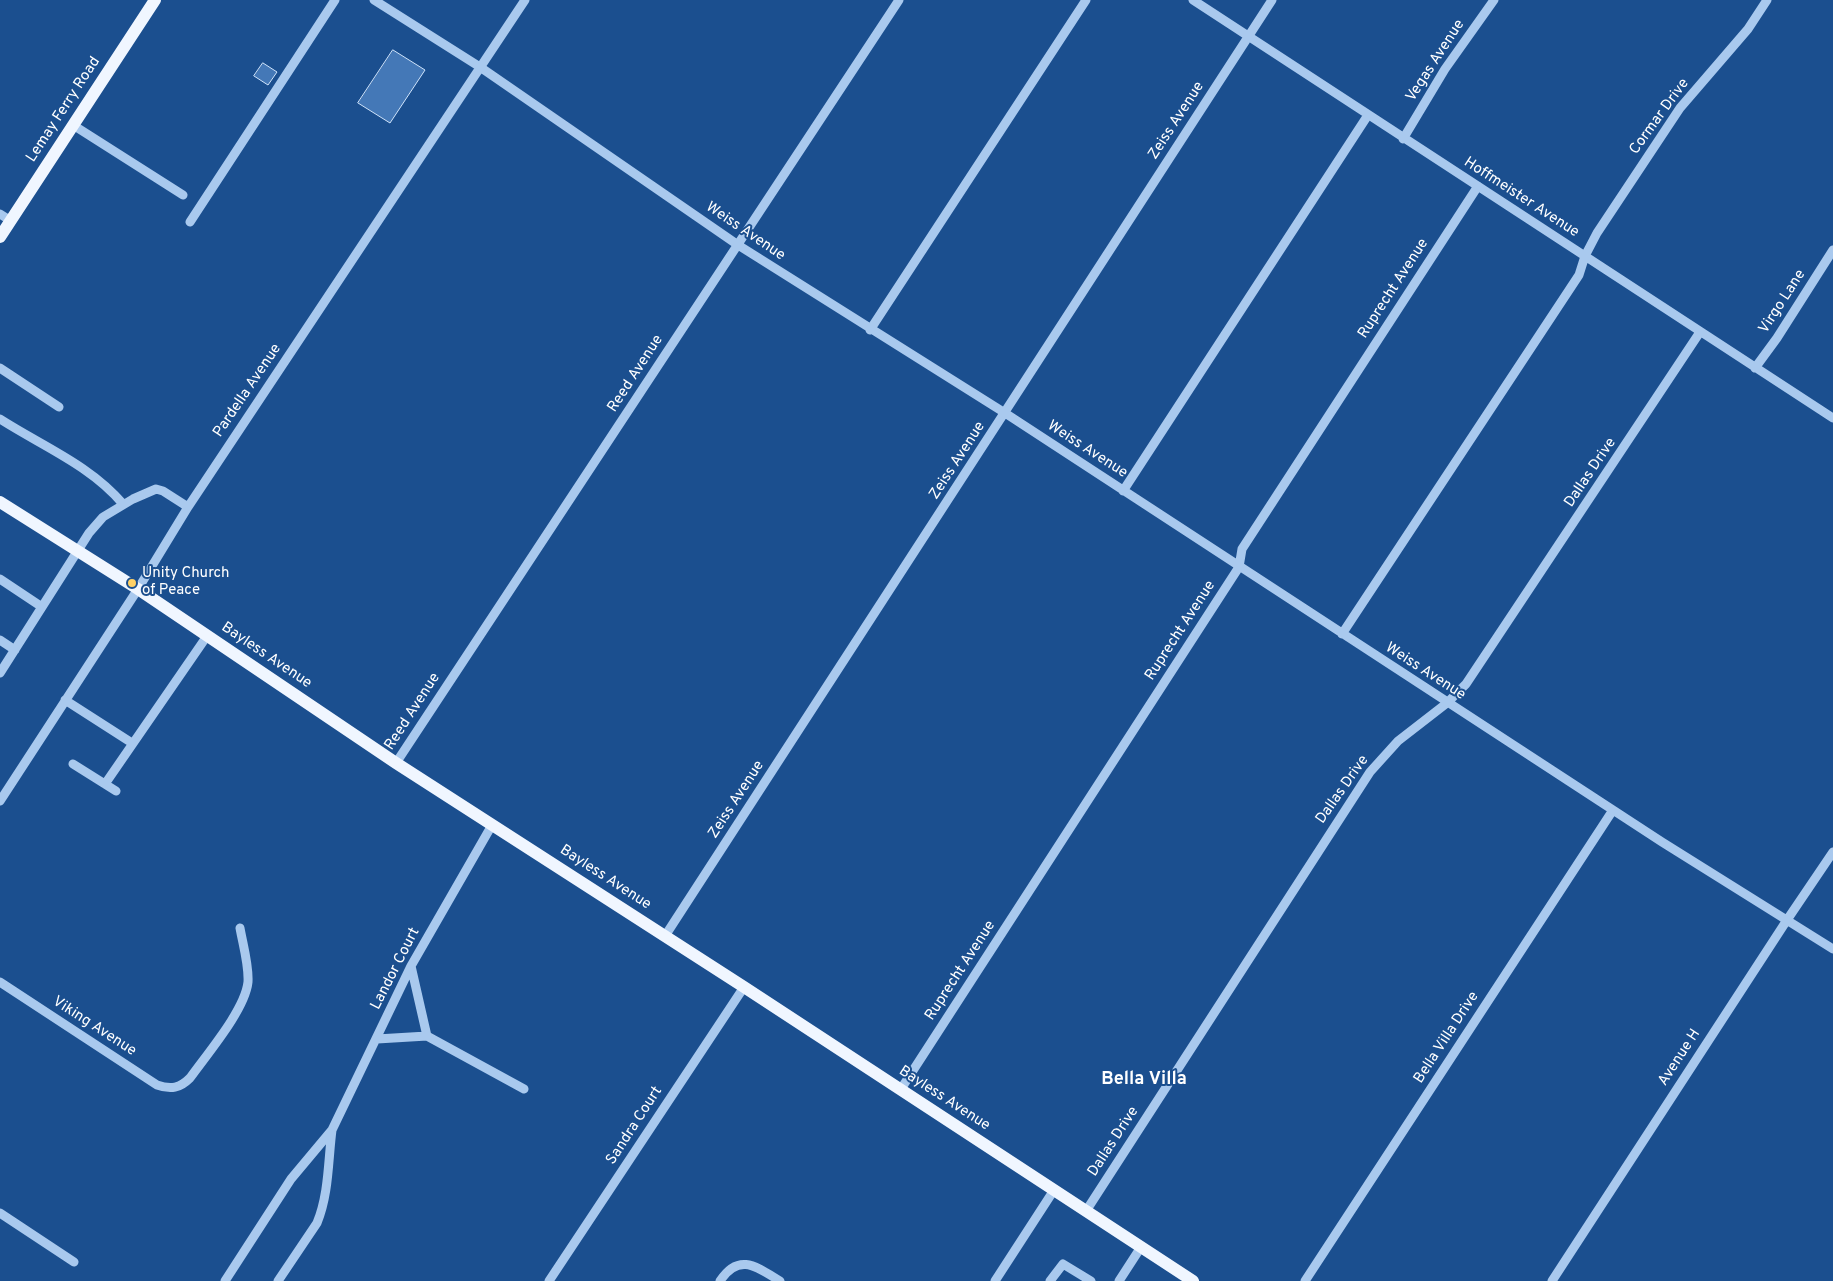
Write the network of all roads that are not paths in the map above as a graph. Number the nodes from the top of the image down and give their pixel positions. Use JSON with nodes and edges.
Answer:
{"nodes":[{"id":1,"x":155,"y":0,"type":"edge"},
{"id":2,"x":335,"y":0,"type":"edge"},
{"id":3,"x":374,"y":0,"type":"edge"},
{"id":4,"x":524,"y":0,"type":"edge"},
{"id":5,"x":899,"y":0,"type":"edge"},
{"id":6,"x":1086,"y":0,"type":"edge"},
{"id":7,"x":1193,"y":0,"type":"edge"},
{"id":8,"x":1272,"y":0,"type":"edge"},
{"id":9,"x":1494,"y":0,"type":"edge"},
{"id":10,"x":1767,"y":0,"type":"edge"},
{"id":11,"x":1248,"y":37,"type":"junction"},
{"id":12,"x":480,"y":67,"type":"junction"},
{"id":13,"x":1368,"y":115,"type":"junction"},
{"id":14,"x":73,"y":126,"type":"junction"},
{"id":15,"x":1403,"y":139,"type":"junction"},
{"id":16,"x":1478,"y":186,"type":"junction"},
{"id":17,"x":183,"y":195,"type":"dead end"},
{"id":18,"x":5,"y":218,"type":"edge"},
{"id":19,"x":190,"y":222,"type":"dead end"},
{"id":20,"x":0,"y":237,"type":"edge"},
{"id":21,"x":738,"y":245,"type":"junction"},
{"id":22,"x":1833,"y":250,"type":"edge"},
{"id":23,"x":1585,"y":256,"type":"junction"},
{"id":24,"x":870,"y":330,"type":"junction"},
{"id":25,"x":1700,"y":332,"type":"junction"},
{"id":26,"x":0,"y":368,"type":"edge"},
{"id":27,"x":1755,"y":368,"type":"junction"},
{"id":28,"x":59,"y":407,"type":"dead end"},
{"id":29,"x":1005,"y":414,"type":"junction"},
{"id":30,"x":1833,"y":418,"type":"edge"},
{"id":31,"x":1,"y":424,"type":"edge"},
{"id":32,"x":1123,"y":491,"type":"junction"},
{"id":33,"x":0,"y":502,"type":"edge"},
{"id":34,"x":123,"y":504,"type":"junction"},
{"id":35,"x":188,"y":507,"type":"junction"},
{"id":36,"x":77,"y":551,"type":"junction"},
{"id":37,"x":1239,"y":567,"type":"junction"},
{"id":38,"x":0,"y":579,"type":"edge"},
{"id":39,"x":138,"y":589,"type":"junction"},
{"id":40,"x":42,"y":607,"type":"junction"},
{"id":41,"x":1342,"y":634,"type":"junction"},
{"id":42,"x":207,"y":636,"type":"junction"},
{"id":43,"x":0,"y":640,"type":"edge"},
{"id":44,"x":15,"y":650,"type":"junction"},
{"id":45,"x":0,"y":673,"type":"edge"},
{"id":46,"x":65,"y":700,"type":"junction"},
{"id":47,"x":1448,"y":703,"type":"junction"},
{"id":48,"x":132,"y":743,"type":"junction"},
{"id":49,"x":396,"y":763,"type":"junction"},
{"id":50,"x":72,"y":764,"type":"dead end"},
{"id":51,"x":105,"y":784,"type":"junction"},
{"id":52,"x":116,"y":791,"type":"dead end"},
{"id":53,"x":0,"y":800,"type":"edge"},
{"id":54,"x":1613,"y":810,"type":"junction"},
{"id":55,"x":492,"y":825,"type":"junction"},
{"id":56,"x":1833,"y":852,"type":"edge"},
{"id":57,"x":1787,"y":920,"type":"junction"},
{"id":58,"x":240,"y":928,"type":"dead end"},
{"id":59,"x":665,"y":936,"type":"junction"},
{"id":60,"x":1833,"y":949,"type":"edge"},
{"id":61,"x":411,"y":966,"type":"junction"},
{"id":62,"x":0,"y":982,"type":"edge"},
{"id":63,"x":744,"y":987,"type":"junction"},
{"id":64,"x":427,"y":1036,"type":"junction"},
{"id":65,"x":377,"y":1039,"type":"junction"},
{"id":66,"x":524,"y":1089,"type":"dead end"},
{"id":67,"x":900,"y":1089,"type":"junction"},
{"id":68,"x":332,"y":1130,"type":"junction"},
{"id":69,"x":1054,"y":1190,"type":"junction"},
{"id":70,"x":1086,"y":1211,"type":"junction"},
{"id":71,"x":0,"y":1213,"type":"edge"},
{"id":72,"x":1141,"y":1247,"type":"junction"},
{"id":73,"x":74,"y":1262,"type":"dead end"},
{"id":74,"x":225,"y":1281,"type":"edge"},
{"id":75,"x":278,"y":1281,"type":"edge"},
{"id":76,"x":549,"y":1281,"type":"edge"},
{"id":77,"x":720,"y":1281,"type":"edge"},
{"id":78,"x":780,"y":1281,"type":"edge"},
{"id":79,"x":995,"y":1281,"type":"edge"},
{"id":80,"x":1050,"y":1281,"type":"edge"},
{"id":81,"x":1091,"y":1281,"type":"edge"},
{"id":82,"x":1120,"y":1281,"type":"edge"},
{"id":83,"x":1192,"y":1281,"type":"edge"},
{"id":84,"x":1305,"y":1281,"type":"edge"},
{"id":85,"x":1552,"y":1281,"type":"edge"}],
"edges":[{"from":1,"to":14,"type":"main road","name":"Lemay Ferry Road"},
{"from":2,"to":19,"type":"street"},
{"from":3,"to":12,"type":"street","name":"Weiss Avenue"},
{"from":4,"to":12,"type":"street","name":"Pardella Avenue"},
{"from":5,"to":21,"type":"street","name":"Reed Avenue"},
{"from":6,"to":24,"type":"street"},
{"from":7,"to":11,"type":"street","name":"Hoffmeister Avenue"},
{"from":8,"to":11,"type":"street","name":"Zeiss Avenue"},
{"from":9,"to":15,"type":"street","name":"Vegas Avenue"},
{"from":10,"to":23,"type":"street","name":"Cormar Drive"},
{"from":11,"to":13,"type":"street","name":"Hoffmeister Avenue"},
{"from":11,"to":29,"type":"street","name":"Zeiss Avenue"},
{"from":12,"to":21,"type":"street","name":"Weiss Avenue"},
{"from":12,"to":35,"type":"street","name":"Pardella Avenue"},
{"from":13,"to":15,"type":"street","name":"Hoffmeister Avenue"},
{"from":13,"to":32,"type":"street"},
{"from":14,"to":17,"type":"street"},
{"from":14,"to":18,"type":"main road","name":"Lemay Ferry Road"},
{"from":15,"to":16,"type":"street","name":"Hoffmeister Avenue"},
{"from":16,"to":23,"type":"street","name":"Hoffmeister Avenue"},
{"from":16,"to":37,"type":"street","name":"Ruprecht Avenue"},
{"from":18,"to":20,"type":"main road","name":"Lemay Ferry Road"},
{"from":21,"to":24,"type":"street","name":"Weiss Avenue"},
{"from":21,"to":49,"type":"street","name":"Reed Avenue"},
{"from":22,"to":27,"type":"street","name":"Virgo Lane"},
{"from":23,"to":25,"type":"street","name":"Hoffmeister Avenue"},
{"from":23,"to":41,"type":"street","name":"Cormar Drive"},
{"from":24,"to":29,"type":"street","name":"Weiss Avenue"},
{"from":25,"to":27,"type":"street","name":"Hoffmeister Avenue"},
{"from":25,"to":47,"type":"street","name":"Dallas Drive"},
{"from":26,"to":28,"type":"street"},
{"from":27,"to":30,"type":"street","name":"Hoffmeister Avenue"},
{"from":29,"to":32,"type":"street","name":"Weiss Avenue"},
{"from":29,"to":59,"type":"street","name":"Zeiss Avenue"},
{"from":31,"to":34,"type":"street"},
{"from":32,"to":37,"type":"street","name":"Weiss Avenue"},
{"from":33,"to":36,"type":"main road","name":"Bayless Avenue"},
{"from":34,"to":35,"type":"street"},
{"from":34,"to":36,"type":"street"},
{"from":35,"to":39,"type":"street","name":"Pardella Avenue"},
{"from":36,"to":39,"type":"main road","name":"Bayless Avenue"},
{"from":36,"to":40,"type":"street"},
{"from":37,"to":41,"type":"street","name":"Weiss Avenue"},
{"from":37,"to":67,"type":"street","name":"Ruprecht Avenue"},
{"from":38,"to":40,"type":"street"},
{"from":39,"to":42,"type":"main road","name":"Bayless Avenue"},
{"from":39,"to":46,"type":"street","name":"Pardella Avenue"},
{"from":40,"to":44,"type":"street"},
{"from":41,"to":47,"type":"street","name":"Weiss Avenue"},
{"from":42,"to":48,"type":"street"},
{"from":42,"to":49,"type":"main road","name":"Bayless Avenue"},
{"from":43,"to":44,"type":"street"},
{"from":44,"to":45,"type":"street"},
{"from":46,"to":48,"type":"street"},
{"from":46,"to":53,"type":"street","name":"Pardella Avenue"},
{"from":47,"to":54,"type":"street","name":"Weiss Avenue"},
{"from":47,"to":70,"type":"street","name":"Dallas Drive"},
{"from":48,"to":51,"type":"street"},
{"from":49,"to":55,"type":"main road","name":"Bayless Avenue"},
{"from":50,"to":51,"type":"street"},
{"from":51,"to":52,"type":"street"},
{"from":54,"to":57,"type":"street","name":"Weiss Avenue"},
{"from":54,"to":84,"type":"street","name":"Bella Villa Drive"},
{"from":55,"to":59,"type":"main road","name":"Bayless Avenue"},
{"from":55,"to":61,"type":"street","name":"Landor Court"},
{"from":56,"to":57,"type":"street","name":"Avenue H"},
{"from":57,"to":60,"type":"street","name":"Weiss Avenue"},
{"from":57,"to":85,"type":"street","name":"Avenue H"},
{"from":58,"to":62,"type":"street","name":"Viking Avenue"},
{"from":59,"to":63,"type":"main road","name":"Bayless Avenue"},
{"from":61,"to":64,"type":"street"},
{"from":61,"to":65,"type":"street","name":"Landor Court"},
{"from":63,"to":67,"type":"main road","name":"Bayless Avenue"},
{"from":63,"to":76,"type":"street","name":"Sandra Court"},
{"from":64,"to":65,"type":"street"},
{"from":64,"to":66,"type":"street"},
{"from":65,"to":68,"type":"street","name":"Landor Court"},
{"from":67,"to":69,"type":"main road","name":"Bayless Avenue"},
{"from":68,"to":74,"type":"street","name":"Landor Court"},
{"from":68,"to":75,"type":"street","name":"Landor Court"},
{"from":69,"to":70,"type":"main road","name":"Bayless Avenue"},
{"from":69,"to":79,"type":"street"},
{"from":70,"to":72,"type":"main road","name":"Bayless Avenue"},
{"from":71,"to":73,"type":"street"},
{"from":72,"to":82,"type":"street"},
{"from":72,"to":83,"type":"main road","name":"Bayless Avenue"},
{"from":77,"to":78,"type":"street"},
{"from":80,"to":81,"type":"street"}]}
